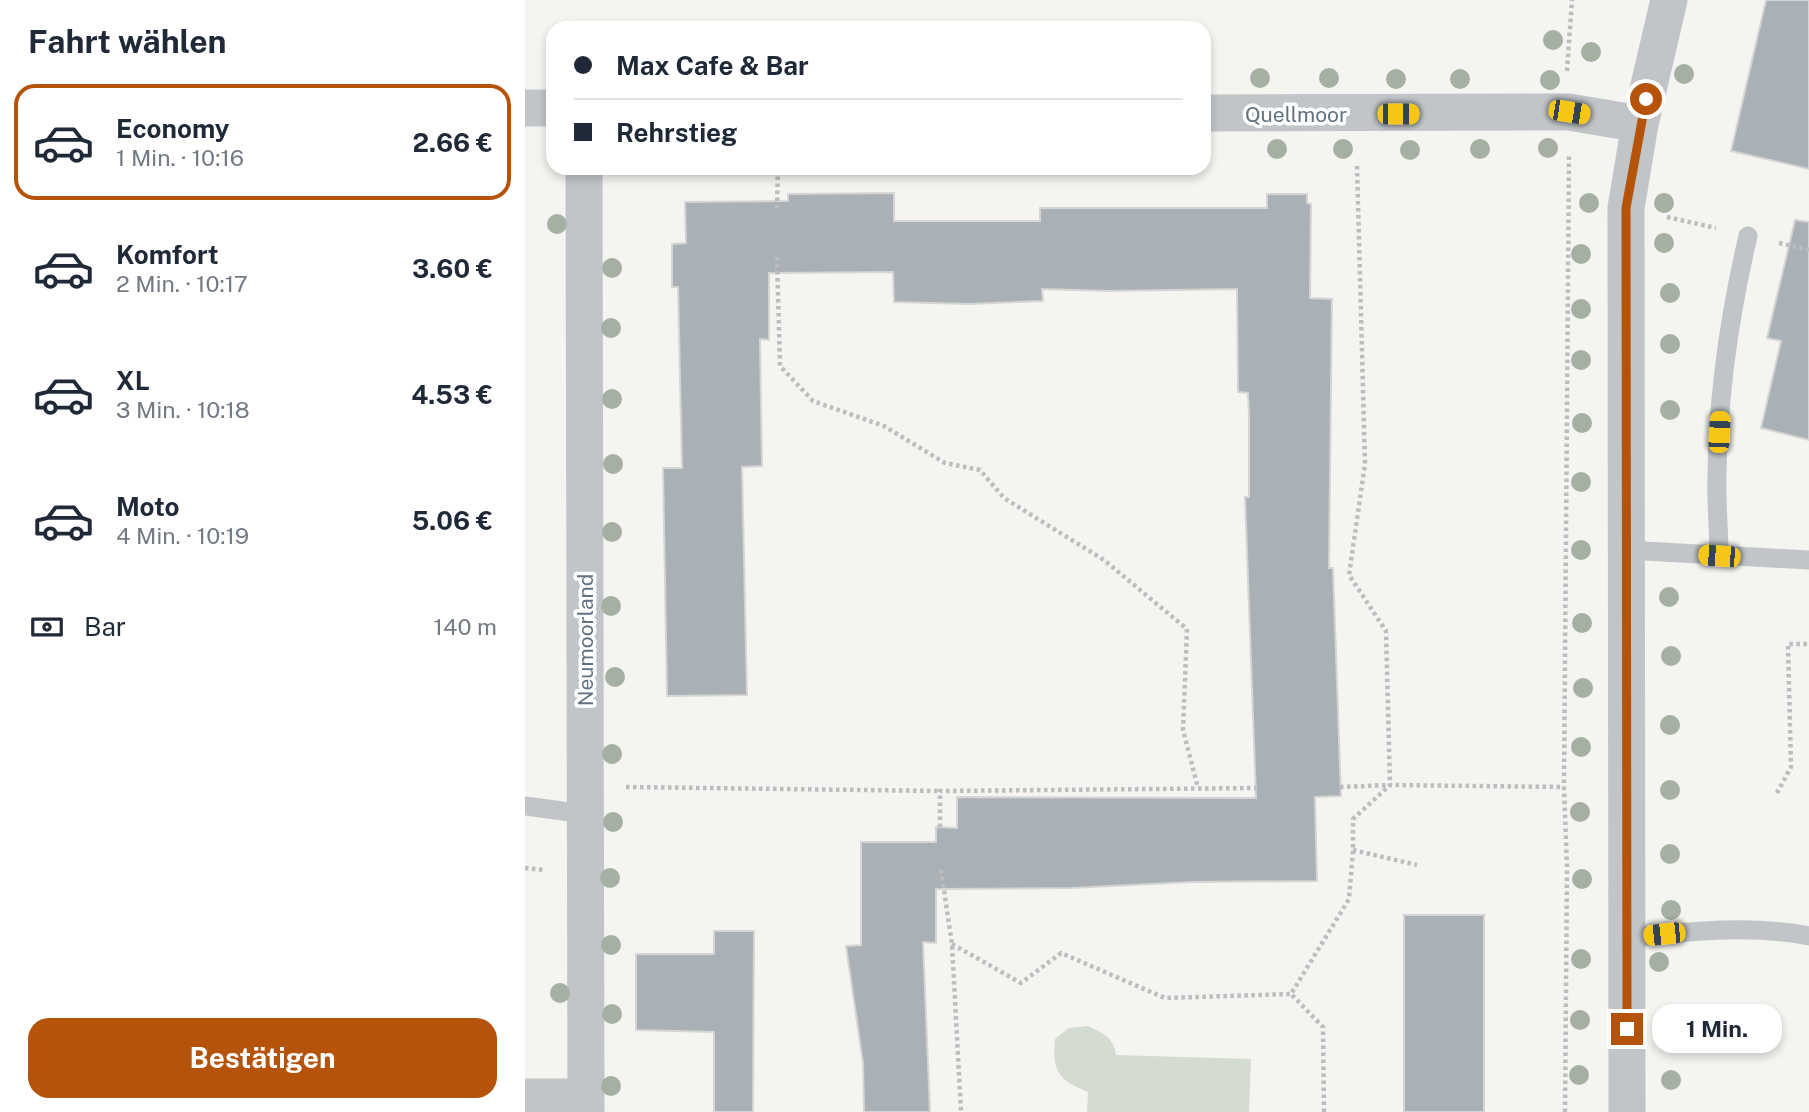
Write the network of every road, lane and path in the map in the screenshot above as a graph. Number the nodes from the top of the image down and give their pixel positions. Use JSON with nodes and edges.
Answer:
{"nodes":[{"id":1,"x":1572,"y":0,"type":"edge"},
{"id":2,"x":1669,"y":0,"type":"edge"},
{"id":3,"x":1567,"y":75,"type":"dead end"},
{"id":4,"x":525,"y":108,"type":"edge"},
{"id":5,"x":546,"y":108,"type":"edge"},
{"id":6,"x":1211,"y":113,"type":"edge"},
{"id":7,"x":1640,"y":124,"type":"junction"},
{"id":8,"x":1569,"y":153,"type":"dead end"},
{"id":9,"x":1357,"y":166,"type":"dead end"},
{"id":10,"x":583,"y":175,"type":"edge"},
{"id":11,"x":778,"y":175,"type":"edge"},
{"id":12,"x":777,"y":208,"type":"dead end"},
{"id":13,"x":1748,"y":236,"type":"dead end"},
{"id":14,"x":776,"y":257,"type":"dead end"},
{"id":15,"x":1626,"y":550,"type":"junction"},
{"id":16,"x":1719,"y":556,"type":"junction"},
{"id":17,"x":1809,"y":560,"type":"edge"},
{"id":18,"x":1809,"y":644,"type":"edge"},
{"id":19,"x":1390,"y":785,"type":"junction"},
{"id":20,"x":1340,"y":787,"type":"dead end"},
{"id":21,"x":1565,"y":787,"type":"junction"},
{"id":22,"x":1198,"y":788,"type":"junction"},
{"id":23,"x":1255,"y":788,"type":"dead end"},
{"id":24,"x":940,"y":791,"type":"junction"},
{"id":25,"x":1777,"y":793,"type":"dead end"},
{"id":26,"x":525,"y":806,"type":"edge"},
{"id":27,"x":585,"y":814,"type":"junction"},
{"id":28,"x":940,"y":827,"type":"dead end"},
{"id":29,"x":1353,"y":850,"type":"junction"},
{"id":30,"x":1417,"y":865,"type":"dead end"},
{"id":31,"x":940,"y":870,"type":"dead end"},
{"id":32,"x":1809,"y":936,"type":"edge"},
{"id":33,"x":1627,"y":938,"type":"junction"},
{"id":34,"x":952,"y":944,"type":"junction"},
{"id":35,"x":1291,"y":994,"type":"junction"},
{"id":36,"x":525,"y":1097,"type":"edge"},
{"id":37,"x":586,"y":1104,"type":"edge"},
{"id":38,"x":961,"y":1112,"type":"edge"},
{"id":39,"x":1324,"y":1112,"type":"edge"},
{"id":40,"x":1565,"y":1112,"type":"edge"},
{"id":41,"x":1627,"y":1112,"type":"edge"}],
"edges":[{"from":1,"to":3,"type":"path"},
{"from":2,"to":7,"type":"street"},
{"from":4,"to":5,"type":"street"},
{"from":6,"to":7,"type":"street","name":"Quellmoor"},
{"from":7,"to":15,"type":"street"},
{"from":8,"to":21,"type":"path"},
{"from":9,"to":19,"type":"path"},
{"from":10,"to":27,"type":"street","name":"Neumoorland"},
{"from":11,"to":12,"type":"path"},
{"from":13,"to":16,"type":"lane"},
{"from":14,"to":22,"type":"path"},
{"from":15,"to":16,"type":"lane"},
{"from":15,"to":33,"type":"street"},
{"from":16,"to":17,"type":"lane"},
{"from":18,"to":25,"type":"path"},
{"from":19,"to":20,"type":"path"},
{"from":19,"to":21,"type":"path"},
{"from":19,"to":29,"type":"path"},
{"from":21,"to":40,"type":"path"},
{"from":22,"to":23,"type":"path"},
{"from":22,"to":24,"type":"path"},
{"from":24,"to":27,"type":"path"},
{"from":24,"to":28,"type":"path"},
{"from":26,"to":27,"type":"lane"},
{"from":27,"to":37,"type":"street","name":"Neumoorland"},
{"from":29,"to":30,"type":"path"},
{"from":29,"to":35,"type":"path"},
{"from":31,"to":34,"type":"path"},
{"from":32,"to":33,"type":"lane"},
{"from":33,"to":41,"type":"street"},
{"from":34,"to":35,"type":"path"},
{"from":34,"to":38,"type":"path"},
{"from":35,"to":39,"type":"path"},
{"from":36,"to":37,"type":"street"}]}
